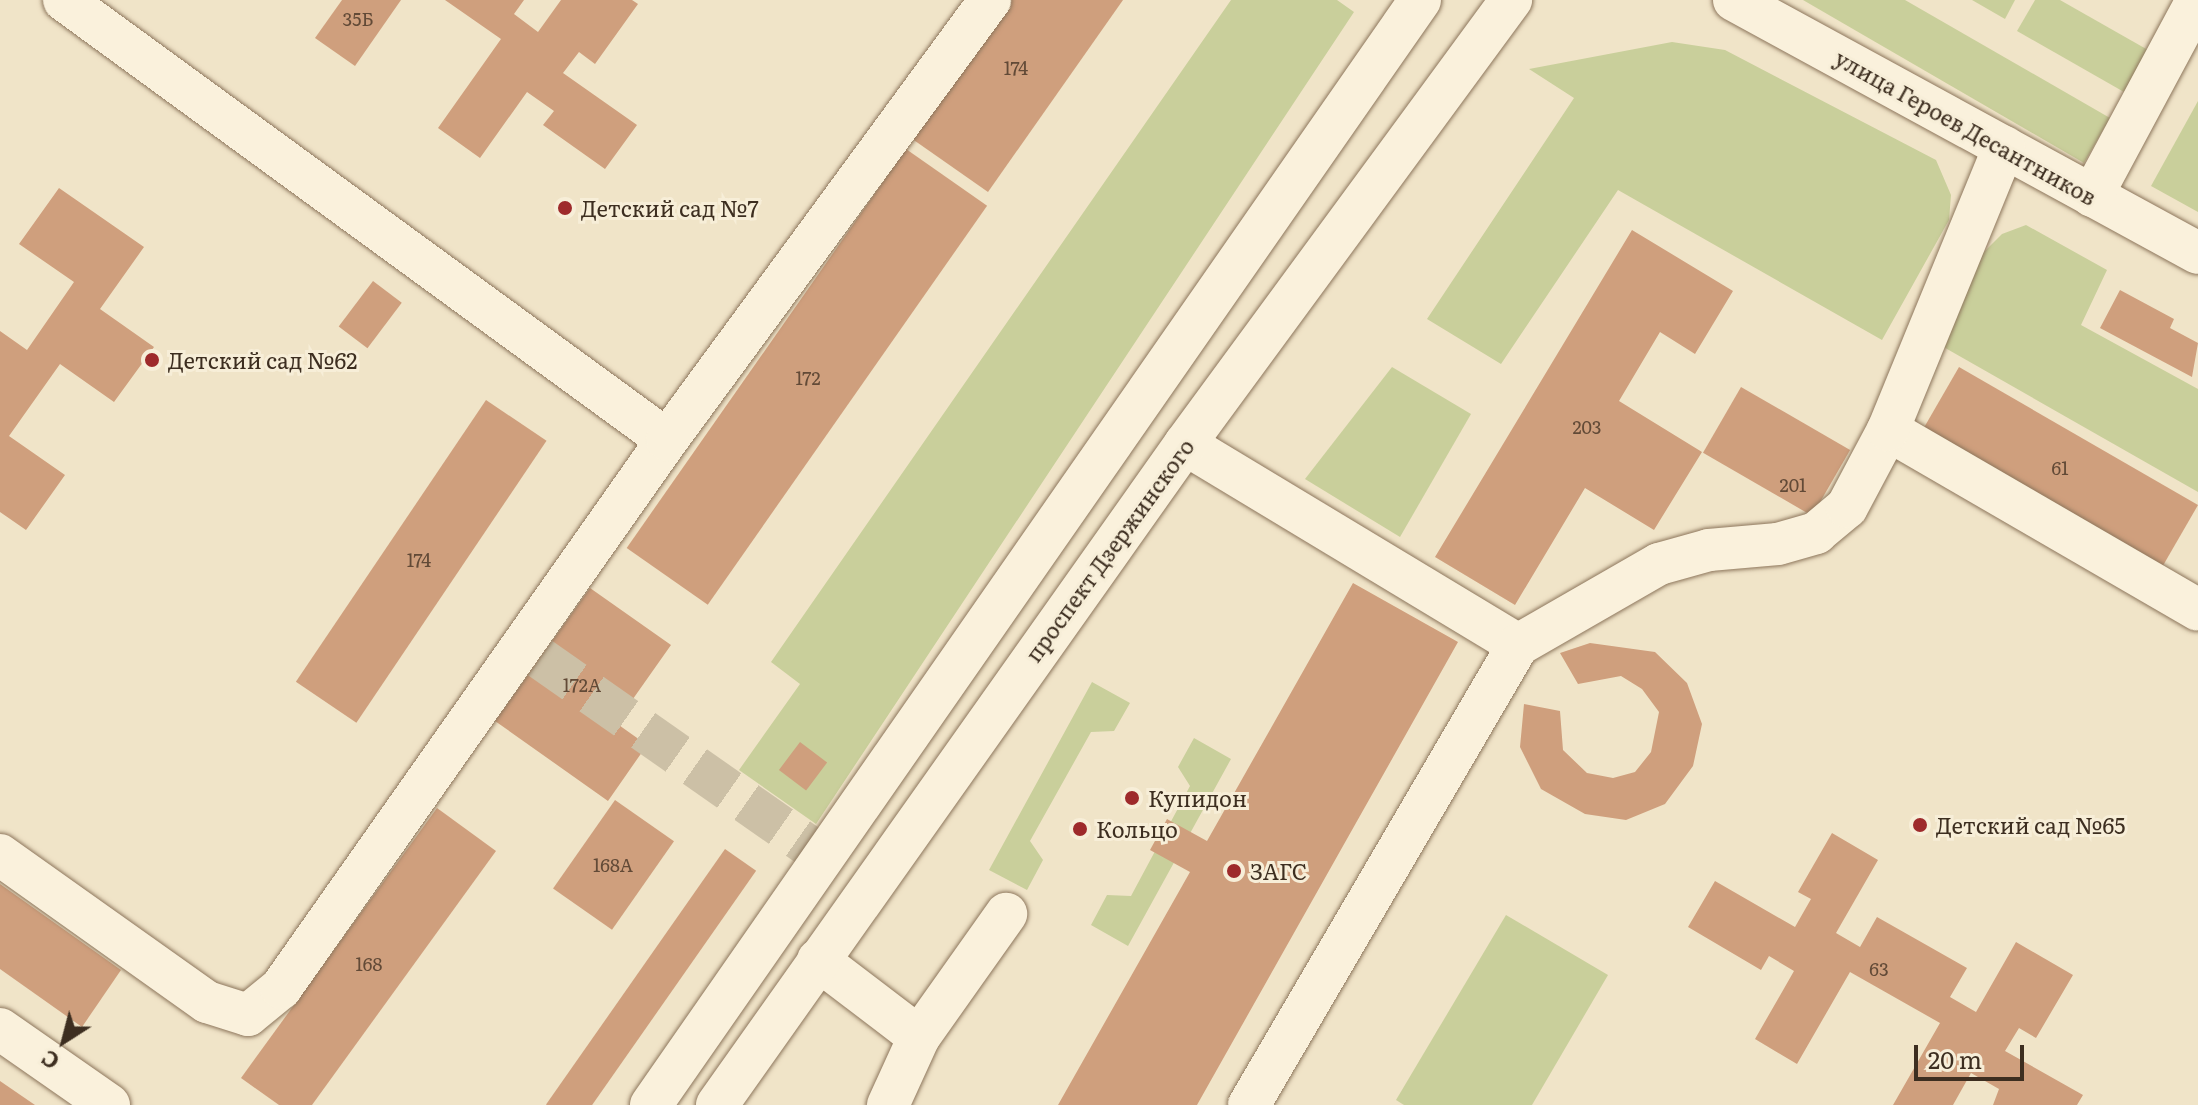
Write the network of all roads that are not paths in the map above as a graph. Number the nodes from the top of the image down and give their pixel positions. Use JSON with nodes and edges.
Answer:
{"nodes":[{"id":1,"x":64,"y":0,"type":"edge"},
{"id":2,"x":990,"y":0,"type":"edge"},
{"id":3,"x":1420,"y":0,"type":"edge"},
{"id":4,"x":1511,"y":0,"type":"edge"},
{"id":5,"x":1734,"y":0,"type":"edge"},
{"id":6,"x":2197,"y":0,"type":"edge"},
{"id":7,"x":2004,"y":147,"type":"junction"},
{"id":8,"x":2092,"y":196,"type":"junction"},
{"id":9,"x":2198,"y":253,"type":"edge"},
{"id":10,"x":1888,"y":430,"type":"junction"},
{"id":11,"x":667,"y":440,"type":"junction"},
{"id":12,"x":1185,"y":444,"type":"junction"},
{"id":13,"x":2198,"y":610,"type":"edge"},
{"id":14,"x":1518,"y":645,"type":"junction"},
{"id":15,"x":0,"y":855,"type":"edge"},
{"id":16,"x":1006,"y":914,"type":"dead end"},
{"id":17,"x":818,"y":960,"type":"junction"},
{"id":18,"x":0,"y":1029,"type":"edge"},
{"id":19,"x":919,"y":1037,"type":"junction"},
{"id":20,"x":109,"y":1105,"type":"edge"},
{"id":21,"x":651,"y":1105,"type":"edge"},
{"id":22,"x":717,"y":1105,"type":"edge"},
{"id":23,"x":888,"y":1105,"type":"edge"},
{"id":24,"x":1249,"y":1105,"type":"edge"}],
"edges":[{"from":1,"to":11,"type":"street"},
{"from":2,"to":11,"type":"street"},
{"from":3,"to":21,"type":"street"},
{"from":4,"to":12,"type":"street","name":"проспект Дзержинского"},
{"from":5,"to":7,"type":"street","name":"улица Героев Десантников"},
{"from":6,"to":8,"type":"street"},
{"from":7,"to":8,"type":"street","name":"улица Героев Десантников"},
{"from":7,"to":10,"type":"street"},
{"from":8,"to":9,"type":"street","name":"улица Героев Десантников"},
{"from":10,"to":13,"type":"street"},
{"from":10,"to":14,"type":"street"},
{"from":11,"to":15,"type":"street"},
{"from":12,"to":14,"type":"street"},
{"from":12,"to":17,"type":"street","name":"проспект Дзержинского"},
{"from":14,"to":24,"type":"street"},
{"from":16,"to":19,"type":"street"},
{"from":17,"to":19,"type":"street"},
{"from":17,"to":22,"type":"street","name":"проспект Дзержинского"},
{"from":18,"to":20,"type":"street"},
{"from":19,"to":23,"type":"street"}]}
